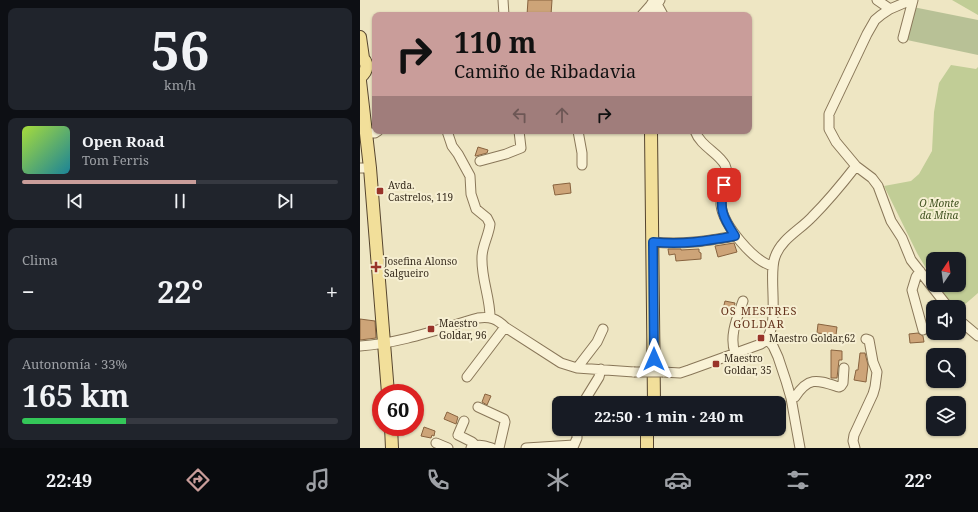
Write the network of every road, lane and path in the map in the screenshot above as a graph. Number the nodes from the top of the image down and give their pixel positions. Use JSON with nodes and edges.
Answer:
{"nodes":[{"id":1,"x":503,"y":0,"type":"edge"},
{"id":2,"x":877,"y":0,"type":"edge"},
{"id":3,"x":912,"y":0,"type":"edge"},
{"id":4,"x":656,"y":2,"type":"edge"},
{"id":5,"x":890,"y":10,"type":"junction"},
{"id":6,"x":504,"y":12,"type":"edge"},
{"id":7,"x":645,"y":12,"type":"edge"},
{"id":8,"x":652,"y":12,"type":"edge"},
{"id":9,"x":661,"y":12,"type":"edge"},
{"id":10,"x":360,"y":37,"type":"edge"},
{"id":11,"x":904,"y":38,"type":"dead end"},
{"id":12,"x":366,"y":61,"type":"edge"},
{"id":13,"x":360,"y":77,"type":"edge"},
{"id":14,"x":360,"y":81,"type":"edge"},
{"id":15,"x":362,"y":102,"type":"edge"},
{"id":16,"x":366,"y":133,"type":"junction"},
{"id":17,"x":372,"y":133,"type":"edge"},
{"id":18,"x":448,"y":134,"type":"edge"},
{"id":19,"x":519,"y":134,"type":"edge"},
{"id":20,"x":579,"y":134,"type":"edge"},
{"id":21,"x":644,"y":134,"type":"edge"},
{"id":22,"x":651,"y":134,"type":"edge"},
{"id":23,"x":696,"y":134,"type":"edge"},
{"id":24,"x":480,"y":161,"type":"dead end"},
{"id":25,"x":582,"y":165,"type":"dead end"},
{"id":26,"x":856,"y":166,"type":"junction"},
{"id":27,"x":365,"y":168,"type":"edge"},
{"id":28,"x":735,"y":236,"type":"junction"},
{"id":29,"x":653,"y":242,"type":"junction"},
{"id":30,"x":773,"y":266,"type":"junction"},
{"id":31,"x":920,"y":271,"type":"junction"},
{"id":32,"x":943,"y":300,"type":"edge"},
{"id":33,"x":743,"y":301,"type":"dead end"},
{"id":34,"x":490,"y":317,"type":"junction"},
{"id":35,"x":966,"y":326,"type":"edge"},
{"id":36,"x":505,"y":327,"type":"junction"},
{"id":37,"x":603,"y":329,"type":"dead end"},
{"id":38,"x":923,"y":330,"type":"dead end"},
{"id":39,"x":978,"y":336,"type":"edge"},
{"id":40,"x":767,"y":339,"type":"junction"},
{"id":41,"x":866,"y":339,"type":"dead end"},
{"id":42,"x":385,"y":343,"type":"junction"},
{"id":43,"x":360,"y":346,"type":"edge"},
{"id":44,"x":734,"y":353,"type":"junction"},
{"id":45,"x":577,"y":368,"type":"junction"},
{"id":46,"x":844,"y":368,"type":"dead end"},
{"id":47,"x":601,"y":369,"type":"junction"},
{"id":48,"x":467,"y":377,"type":"dead end"},
{"id":49,"x":387,"y":384,"type":"edge"},
{"id":50,"x":587,"y":396,"type":"edge"},
{"id":51,"x":647,"y":396,"type":"edge"},
{"id":52,"x":654,"y":396,"type":"edge"},
{"id":53,"x":791,"y":398,"type":"junction"},
{"id":54,"x":478,"y":407,"type":"dead end"},
{"id":55,"x":464,"y":421,"type":"dead end"},
{"id":56,"x":391,"y":436,"type":"edge"},
{"id":57,"x":577,"y":436,"type":"edge"},
{"id":58,"x":647,"y":436,"type":"edge"},
{"id":59,"x":654,"y":436,"type":"edge"},
{"id":60,"x":436,"y":443,"type":"dead end"},
{"id":61,"x":473,"y":447,"type":"edge"},
{"id":62,"x":392,"y":448,"type":"edge"},
{"id":63,"x":448,"y":448,"type":"edge"},
{"id":64,"x":492,"y":448,"type":"edge"},
{"id":65,"x":499,"y":448,"type":"edge"},
{"id":66,"x":526,"y":448,"type":"edge"},
{"id":67,"x":647,"y":448,"type":"edge"},
{"id":68,"x":654,"y":448,"type":"edge"},
{"id":69,"x":800,"y":448,"type":"edge"},
{"id":70,"x":855,"y":448,"type":"edge"}],
"edges":[{"from":1,"to":6,"type":"street"},
{"from":2,"to":5,"type":"street"},
{"from":3,"to":5,"type":"street"},
{"from":3,"to":11,"type":"street"},
{"from":4,"to":7,"type":"street"},
{"from":4,"to":8,"type":"street"},
{"from":4,"to":9,"type":"street"},
{"from":5,"to":26,"type":"street"},
{"from":10,"to":12,"type":"main road"},
{"from":12,"to":13,"type":"main road"},
{"from":14,"to":15,"type":"main road"},
{"from":15,"to":16,"type":"main road"},
{"from":16,"to":17,"type":"street"},
{"from":16,"to":27,"type":"main road"},
{"from":18,"to":34,"type":"street"},
{"from":19,"to":24,"type":"street"},
{"from":20,"to":25,"type":"street"},
{"from":21,"to":51,"type":"main road"},
{"from":22,"to":29,"type":"main road"},
{"from":23,"to":28,"type":"street"},
{"from":26,"to":30,"type":"street"},
{"from":26,"to":31,"type":"street"},
{"from":27,"to":42,"type":"main road"},
{"from":28,"to":29,"type":"street"},
{"from":28,"to":30,"type":"street"},
{"from":29,"to":52,"type":"main road"},
{"from":30,"to":40,"type":"street"},
{"from":31,"to":32,"type":"street"},
{"from":31,"to":38,"type":"street"},
{"from":33,"to":44,"type":"street"},
{"from":34,"to":36,"type":"street"},
{"from":34,"to":42,"type":"street"},
{"from":35,"to":39,"type":"street"},
{"from":36,"to":45,"type":"street"},
{"from":36,"to":48,"type":"street"},
{"from":37,"to":45,"type":"street"},
{"from":40,"to":44,"type":"street"},
{"from":40,"to":53,"type":"street"},
{"from":41,"to":70,"type":"street"},
{"from":42,"to":43,"type":"street"},
{"from":42,"to":49,"type":"main road"},
{"from":44,"to":47,"type":"street","bridge":true},
{"from":45,"to":47,"type":"street"},
{"from":46,"to":53,"type":"street"},
{"from":47,"to":50,"type":"street"},
{"from":53,"to":69,"type":"street"},
{"from":54,"to":65,"type":"street"},
{"from":55,"to":61,"type":"street"},
{"from":56,"to":62,"type":"main road"},
{"from":57,"to":66,"type":"street"},
{"from":58,"to":67,"type":"main road"},
{"from":59,"to":68,"type":"main road"},
{"from":60,"to":63,"type":"street"},
{"from":61,"to":64,"type":"street"}]}
